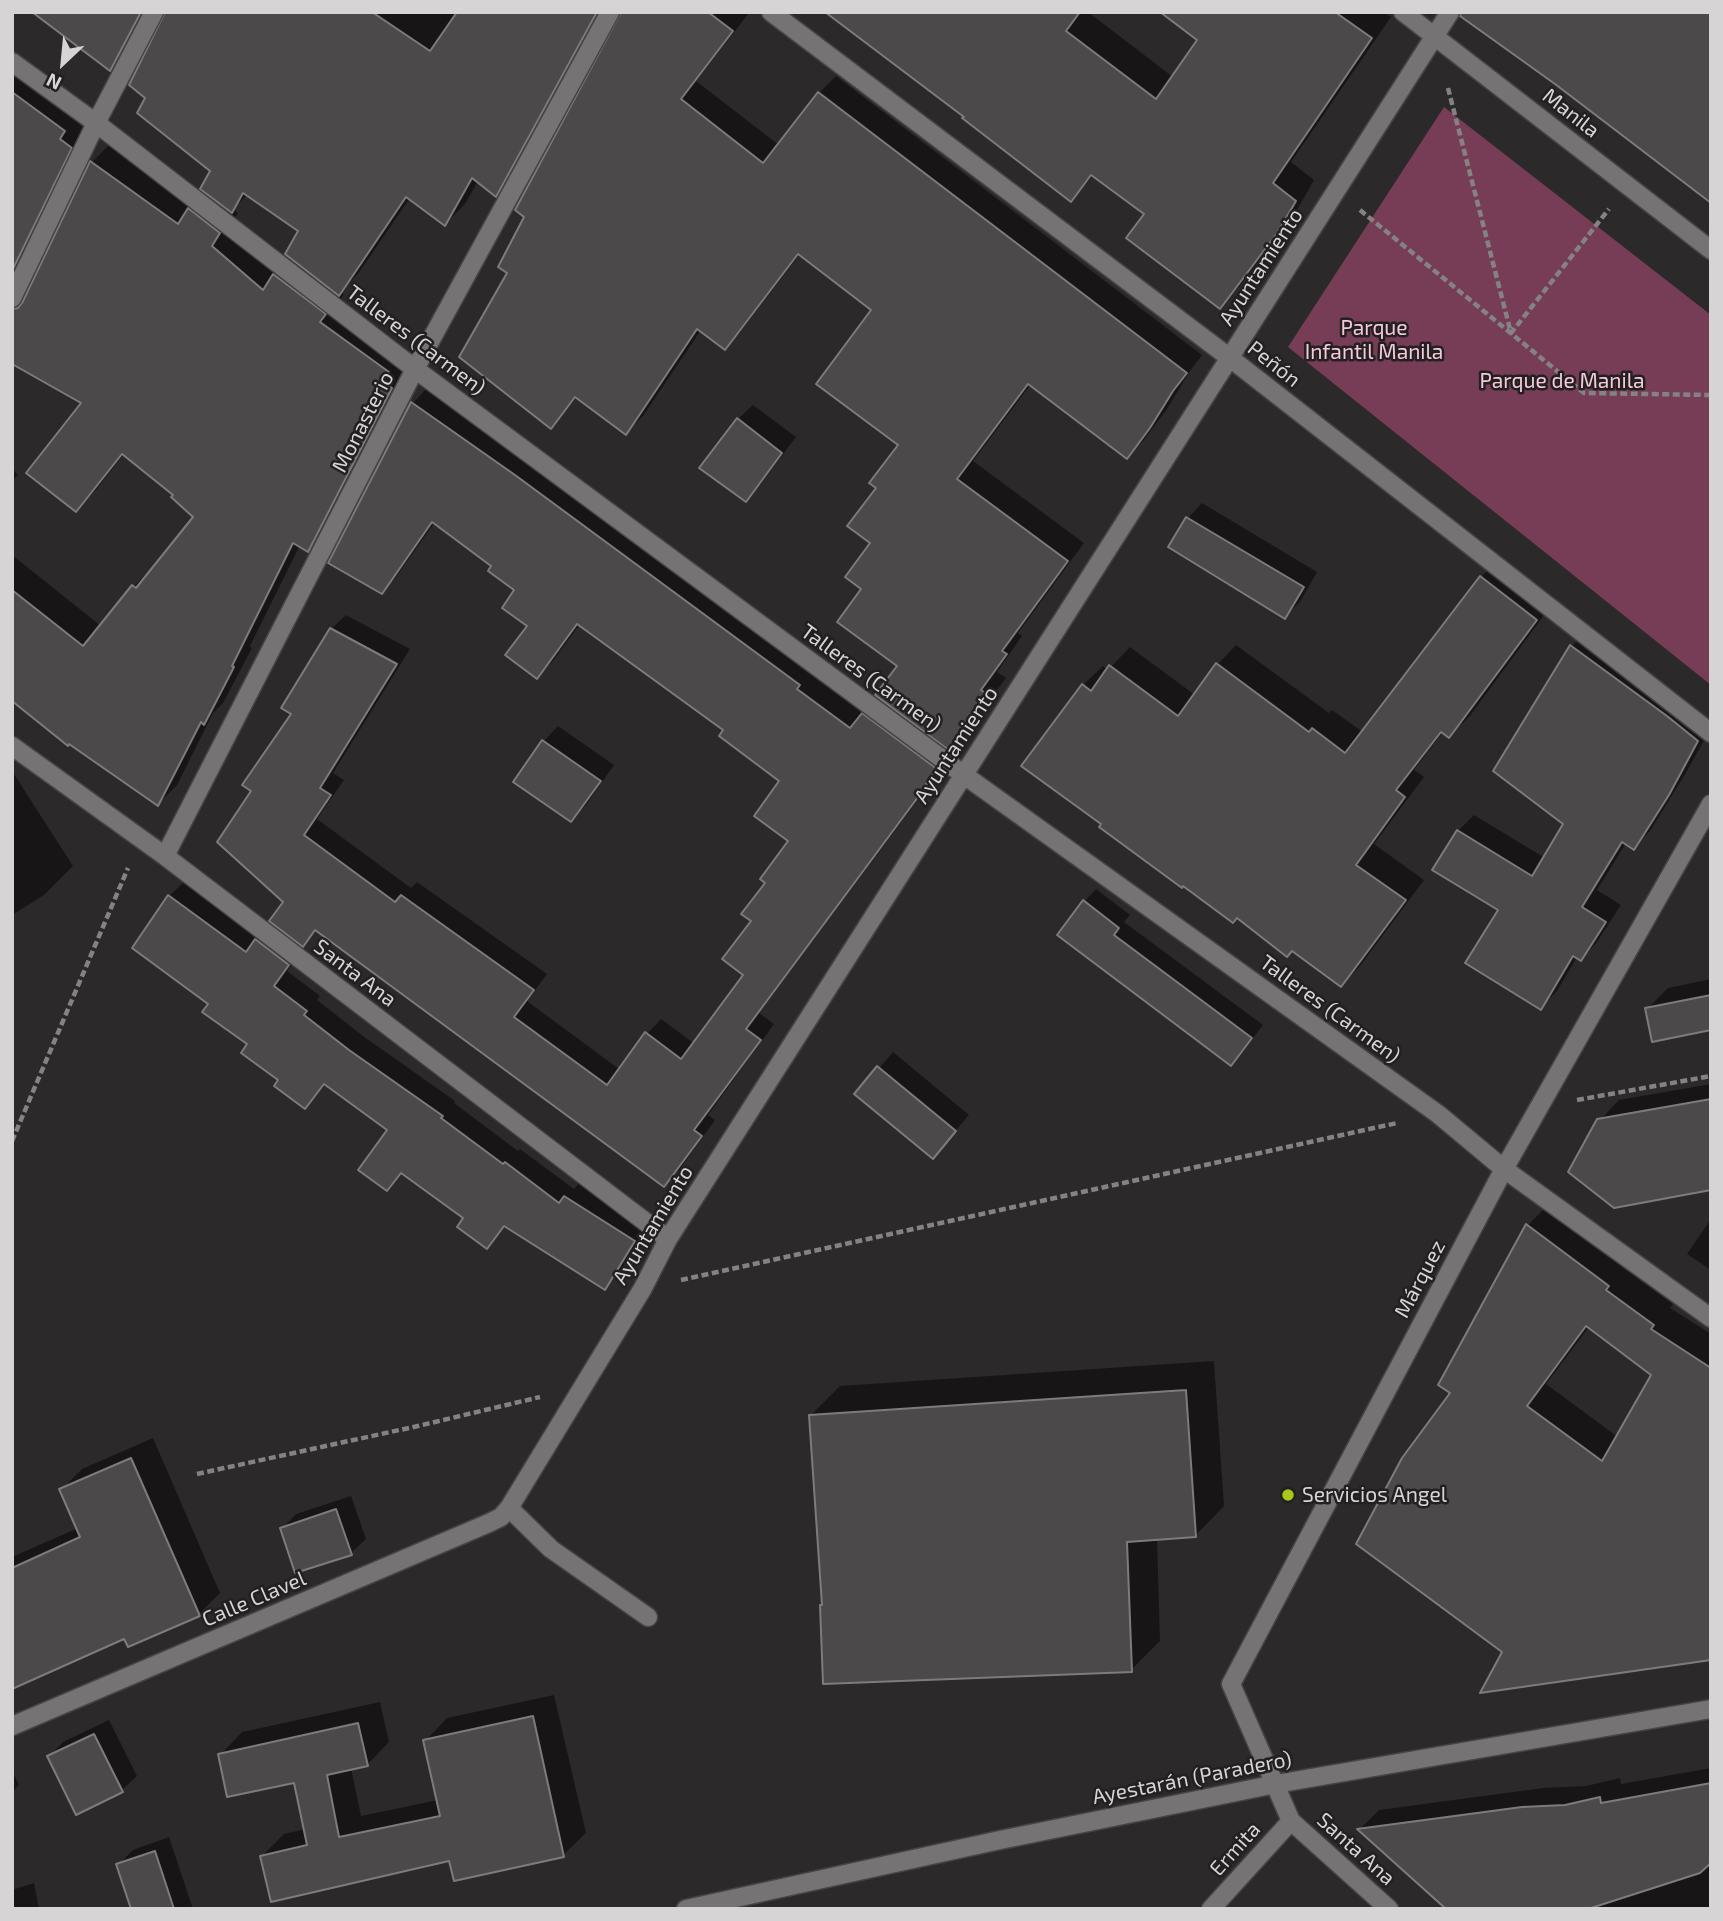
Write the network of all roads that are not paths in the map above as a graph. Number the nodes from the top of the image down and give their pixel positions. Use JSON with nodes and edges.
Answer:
{"nodes":[{"id":1,"x":153,"y":12,"type":"edge"},
{"id":2,"x":610,"y":12,"type":"edge"},
{"id":3,"x":771,"y":12,"type":"edge"},
{"id":4,"x":1404,"y":12,"type":"edge"},
{"id":5,"x":1450,"y":12,"type":"edge"},
{"id":6,"x":1435,"y":36,"type":"junction"},
{"id":7,"x":12,"y":62,"type":"edge"},
{"id":8,"x":96,"y":123,"type":"junction"},
{"id":9,"x":1711,"y":250,"type":"edge"},
{"id":10,"x":12,"y":299,"type":"edge"},
{"id":11,"x":1230,"y":358,"type":"junction"},
{"id":12,"x":415,"y":369,"type":"junction"},
{"id":13,"x":1711,"y":733,"type":"edge"},
{"id":14,"x":12,"y":746,"type":"edge"},
{"id":15,"x":964,"y":775,"type":"junction"},
{"id":16,"x":1711,"y":804,"type":"edge"},
{"id":17,"x":164,"y":856,"type":"junction"},
{"id":18,"x":1504,"y":1169,"type":"junction"},
{"id":19,"x":668,"y":1239,"type":"junction"},
{"id":20,"x":1711,"y":1318,"type":"edge"},
{"id":21,"x":509,"y":1508,"type":"junction"},
{"id":22,"x":648,"y":1617,"type":"dead end"},
{"id":23,"x":1711,"y":1709,"type":"edge"},
{"id":24,"x":12,"y":1726,"type":"edge"},
{"id":25,"x":1276,"y":1784,"type":"junction"},
{"id":26,"x":1292,"y":1821,"type":"junction"},
{"id":27,"x":686,"y":1909,"type":"edge"},
{"id":28,"x":1211,"y":1909,"type":"edge"},
{"id":29,"x":1389,"y":1909,"type":"edge"}],
"edges":[{"from":1,"to":8,"type":"street"},
{"from":2,"to":12,"type":"street","name":"Monasterio"},
{"from":3,"to":11,"type":"street","name":"Peñón"},
{"from":4,"to":6,"type":"street","name":"Manila"},
{"from":5,"to":6,"type":"street","name":"Ayuntamiento"},
{"from":6,"to":9,"type":"street","name":"Manila"},
{"from":6,"to":11,"type":"street","name":"Ayuntamiento"},
{"from":7,"to":8,"type":"street","name":"Talleres (Carmen)"},
{"from":8,"to":10,"type":"street"},
{"from":8,"to":12,"type":"street","name":"Talleres (Carmen)"},
{"from":11,"to":13,"type":"street","name":"Peñón"},
{"from":11,"to":15,"type":"street","name":"Ayuntamiento"},
{"from":12,"to":15,"type":"street","name":"Talleres (Carmen)"},
{"from":12,"to":17,"type":"street","name":"Monasterio"},
{"from":14,"to":17,"type":"street","name":"Santa Ana"},
{"from":15,"to":18,"type":"street","name":"Talleres (Carmen)"},
{"from":15,"to":19,"type":"street","name":"Ayuntamiento"},
{"from":16,"to":18,"type":"street","name":"Márquez"},
{"from":17,"to":19,"type":"street","name":"Santa Ana"},
{"from":18,"to":20,"type":"street","name":"Talleres (Carmen)"},
{"from":18,"to":25,"type":"street","name":"Márquez"},
{"from":19,"to":21,"type":"street","name":"Ayuntamiento"},
{"from":21,"to":22,"type":"street"},
{"from":21,"to":24,"type":"street","name":"Calle Clavel"},
{"from":23,"to":25,"type":"street","name":"Ayestarán (Paradero)"},
{"from":25,"to":26,"type":"street","name":"Santa Ana"},
{"from":25,"to":27,"type":"street","name":"Ayestarán (Paradero)"},
{"from":26,"to":28,"type":"street","name":"Ermita"},
{"from":26,"to":29,"type":"street","name":"Santa Ana"}]}
